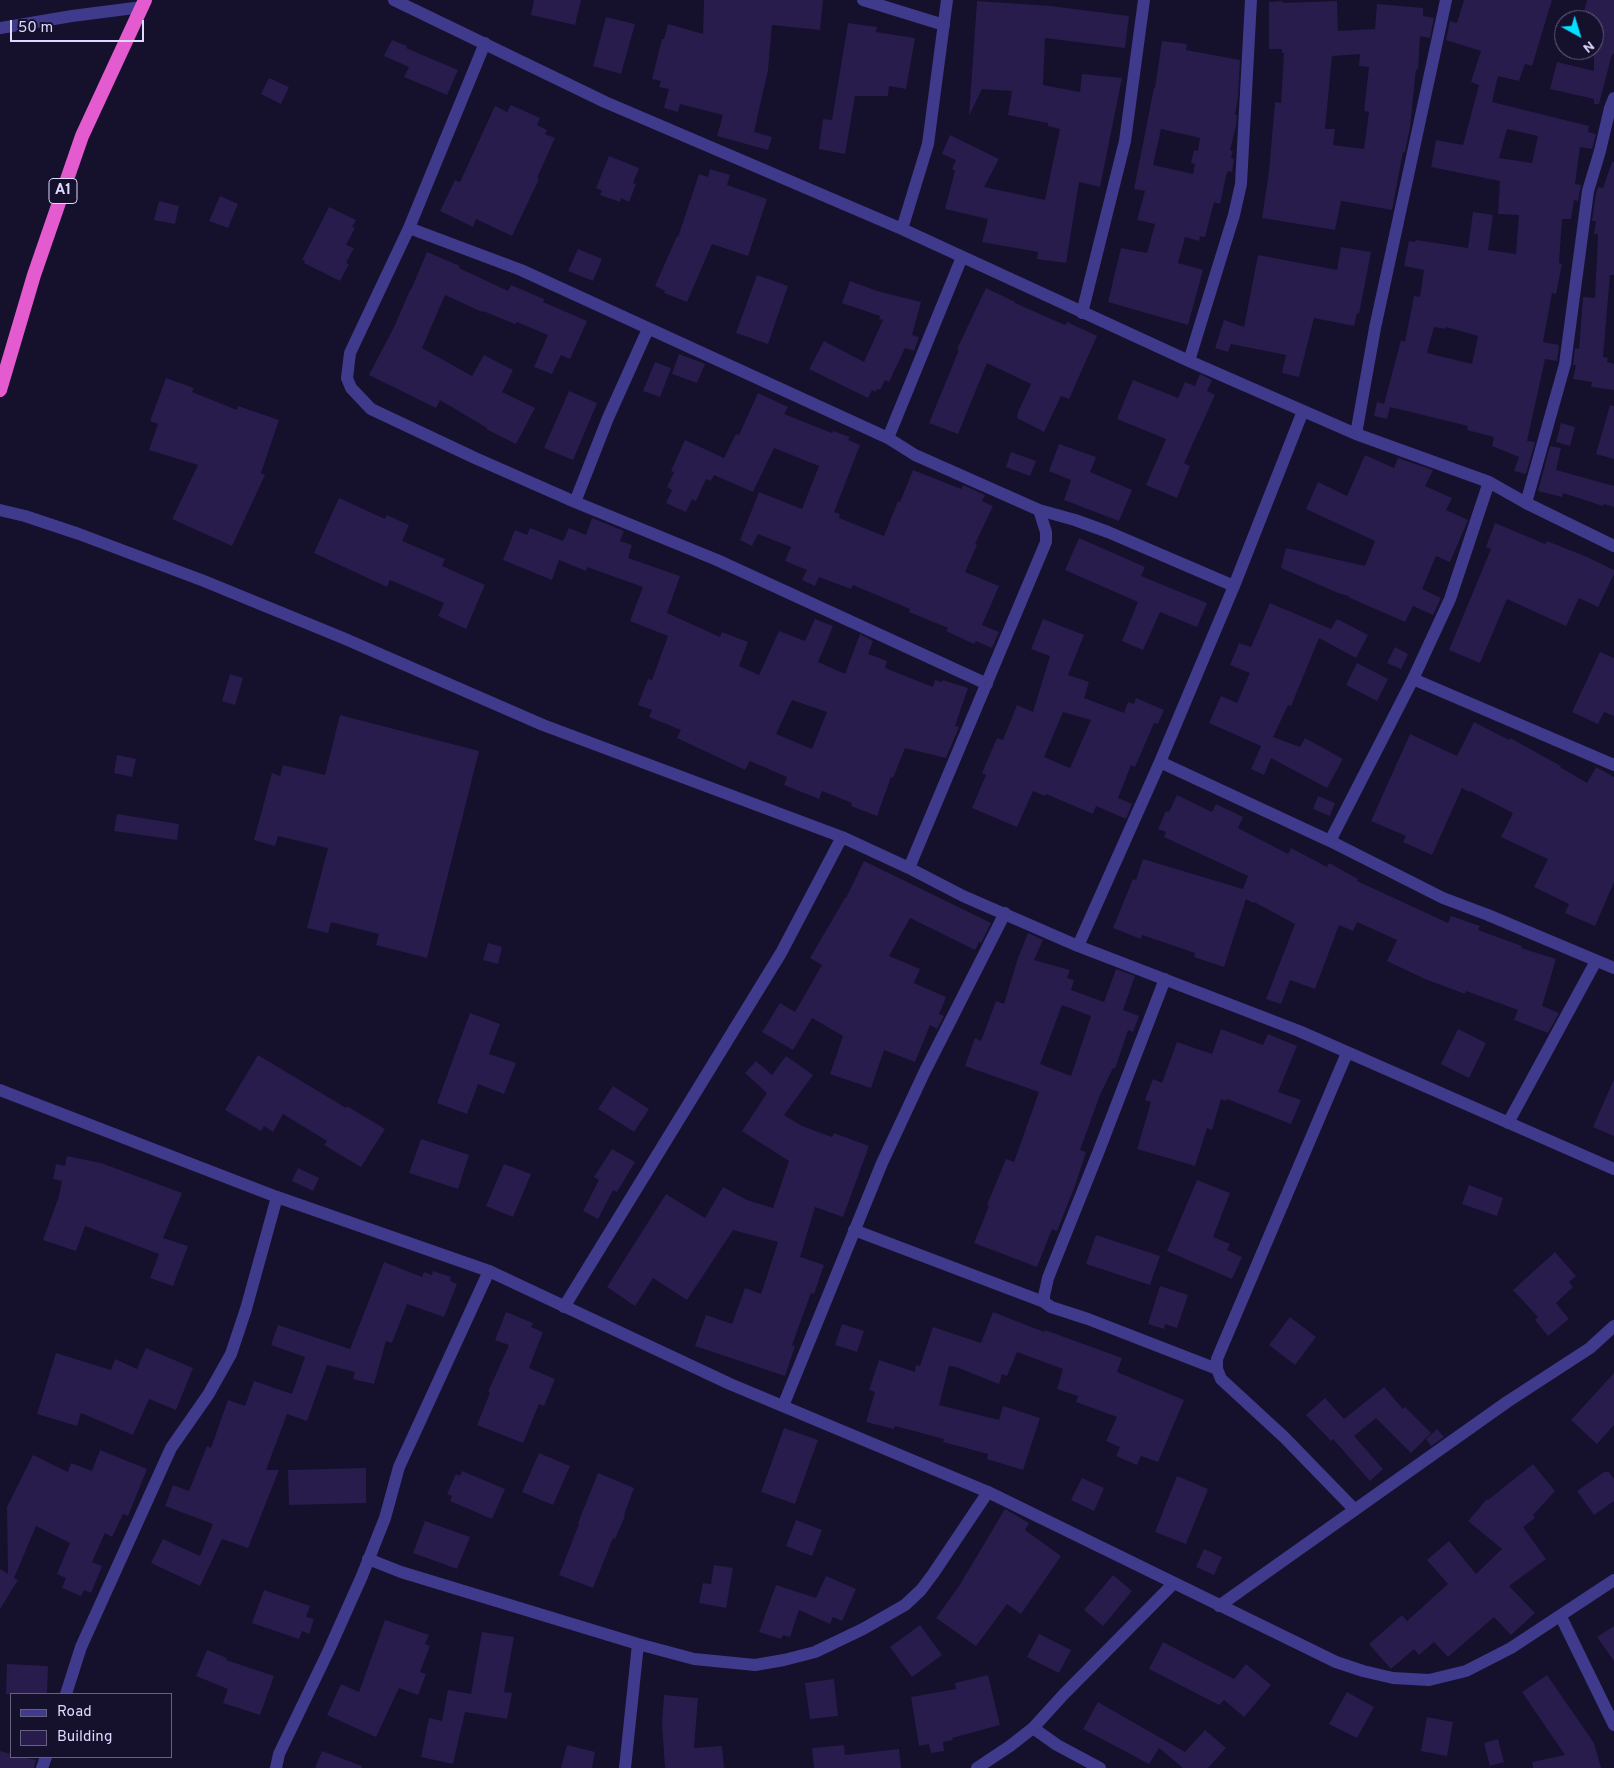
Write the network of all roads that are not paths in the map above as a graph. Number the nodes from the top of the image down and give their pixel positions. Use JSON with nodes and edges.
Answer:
{"nodes":[{"id":1,"x":394,"y":0,"type":"edge"},
{"id":2,"x":863,"y":0,"type":"edge"},
{"id":3,"x":946,"y":0,"type":"edge"},
{"id":4,"x":1144,"y":0,"type":"edge"},
{"id":5,"x":1251,"y":0,"type":"edge"},
{"id":6,"x":1446,"y":0,"type":"edge"},
{"id":7,"x":144,"y":4,"type":"edge"},
{"id":8,"x":944,"y":25,"type":"junction"},
{"id":9,"x":0,"y":28,"type":"edge"},
{"id":10,"x":484,"y":43,"type":"junction"},
{"id":11,"x":1613,"y":105,"type":"edge"},
{"id":12,"x":409,"y":228,"type":"junction"},
{"id":13,"x":902,"y":229,"type":"junction"},
{"id":14,"x":962,"y":257,"type":"junction"},
{"id":15,"x":1082,"y":313,"type":"junction"},
{"id":16,"x":648,"y":329,"type":"junction"},
{"id":17,"x":1190,"y":361,"type":"junction"},
{"id":18,"x":0,"y":390,"type":"edge"},
{"id":19,"x":1304,"y":411,"type":"junction"},
{"id":20,"x":1356,"y":434,"type":"junction"},
{"id":21,"x":888,"y":438,"type":"junction"},
{"id":22,"x":1489,"y":482,"type":"junction"},
{"id":23,"x":575,"y":502,"type":"junction"},
{"id":24,"x":1526,"y":503,"type":"junction"},
{"id":25,"x":0,"y":510,"type":"edge"},
{"id":26,"x":1039,"y":510,"type":"junction"},
{"id":27,"x":1614,"y":546,"type":"edge"},
{"id":28,"x":1234,"y":586,"type":"junction"},
{"id":29,"x":1413,"y":679,"type":"junction"},
{"id":30,"x":987,"y":684,"type":"junction"},
{"id":31,"x":1160,"y":762,"type":"junction"},
{"id":32,"x":1614,"y":765,"type":"edge"},
{"id":33,"x":842,"y":837,"type":"junction"},
{"id":34,"x":1330,"y":840,"type":"junction"},
{"id":35,"x":909,"y":868,"type":"junction"},
{"id":36,"x":1005,"y":913,"type":"junction"},
{"id":37,"x":1078,"y":946,"type":"junction"},
{"id":38,"x":1596,"y":961,"type":"junction"},
{"id":39,"x":1614,"y":968,"type":"edge"},
{"id":40,"x":1165,"y":979,"type":"junction"},
{"id":41,"x":1347,"y":1054,"type":"junction"},
{"id":42,"x":0,"y":1090,"type":"edge"},
{"id":43,"x":1508,"y":1123,"type":"junction"},
{"id":44,"x":1614,"y":1169,"type":"edge"},
{"id":45,"x":278,"y":1197,"type":"junction"},
{"id":46,"x":854,"y":1230,"type":"junction"},
{"id":47,"x":488,"y":1271,"type":"junction"},
{"id":48,"x":1044,"y":1302,"type":"junction"},
{"id":49,"x":564,"y":1307,"type":"junction"},
{"id":50,"x":1614,"y":1326,"type":"edge"},
{"id":51,"x":1216,"y":1370,"type":"junction"},
{"id":52,"x":783,"y":1406,"type":"junction"},
{"id":53,"x":988,"y":1492,"type":"junction"},
{"id":54,"x":1355,"y":1510,"type":"junction"},
{"id":55,"x":368,"y":1559,"type":"junction"},
{"id":56,"x":1614,"y":1580,"type":"edge"},
{"id":57,"x":1174,"y":1583,"type":"junction"},
{"id":58,"x":1219,"y":1606,"type":"junction"},
{"id":59,"x":1561,"y":1617,"type":"junction"},
{"id":60,"x":638,"y":1644,"type":"junction"},
{"id":61,"x":66,"y":1693,"type":"edge"},
{"id":62,"x":1614,"y":1726,"type":"edge"},
{"id":63,"x":1033,"y":1728,"type":"junction"},
{"id":64,"x":276,"y":1768,"type":"edge"},
{"id":65,"x":625,"y":1768,"type":"edge"},
{"id":66,"x":977,"y":1768,"type":"edge"},
{"id":67,"x":1100,"y":1768,"type":"edge"}],
"edges":[{"from":1,"to":10,"type":"street"},
{"from":2,"to":8,"type":"street"},
{"from":3,"to":8,"type":"street"},
{"from":4,"to":15,"type":"street"},
{"from":5,"to":17,"type":"street"},
{"from":6,"to":20,"type":"street"},
{"from":7,"to":9,"type":"street"},
{"from":7,"to":18,"type":"highway","number":"A1"},
{"from":8,"to":13,"type":"street"},
{"from":10,"to":12,"type":"street"},
{"from":10,"to":13,"type":"street"},
{"from":11,"to":24,"type":"street"},
{"from":12,"to":16,"type":"street"},
{"from":12,"to":23,"type":"street"},
{"from":13,"to":14,"type":"street"},
{"from":14,"to":15,"type":"street"},
{"from":14,"to":21,"type":"street"},
{"from":15,"to":17,"type":"street"},
{"from":16,"to":21,"type":"street"},
{"from":16,"to":23,"type":"street"},
{"from":17,"to":19,"type":"street"},
{"from":19,"to":20,"type":"street"},
{"from":19,"to":28,"type":"street"},
{"from":20,"to":22,"type":"street"},
{"from":21,"to":26,"type":"street"},
{"from":22,"to":24,"type":"street"},
{"from":22,"to":29,"type":"street"},
{"from":23,"to":30,"type":"street"},
{"from":24,"to":27,"type":"street"},
{"from":25,"to":33,"type":"street"},
{"from":26,"to":28,"type":"street"},
{"from":26,"to":30,"type":"street"},
{"from":28,"to":31,"type":"street"},
{"from":29,"to":32,"type":"street"},
{"from":29,"to":34,"type":"street"},
{"from":30,"to":35,"type":"street"},
{"from":31,"to":34,"type":"street"},
{"from":31,"to":37,"type":"street"},
{"from":33,"to":35,"type":"street"},
{"from":33,"to":49,"type":"street"},
{"from":34,"to":38,"type":"street"},
{"from":35,"to":36,"type":"street"},
{"from":36,"to":37,"type":"street"},
{"from":36,"to":46,"type":"street"},
{"from":37,"to":40,"type":"street"},
{"from":38,"to":39,"type":"street"},
{"from":38,"to":43,"type":"street"},
{"from":40,"to":41,"type":"street"},
{"from":40,"to":48,"type":"street"},
{"from":41,"to":43,"type":"street"},
{"from":41,"to":51,"type":"street"},
{"from":42,"to":45,"type":"street"},
{"from":43,"to":44,"type":"street"},
{"from":45,"to":47,"type":"street"},
{"from":45,"to":61,"type":"street"},
{"from":46,"to":48,"type":"street"},
{"from":46,"to":52,"type":"street"},
{"from":47,"to":49,"type":"street"},
{"from":47,"to":55,"type":"street"},
{"from":48,"to":51,"type":"street"},
{"from":49,"to":52,"type":"street"},
{"from":50,"to":54,"type":"street"},
{"from":51,"to":54,"type":"street"},
{"from":52,"to":53,"type":"street"},
{"from":53,"to":57,"type":"street"},
{"from":53,"to":60,"type":"street"},
{"from":54,"to":58,"type":"street"},
{"from":55,"to":60,"type":"street"},
{"from":55,"to":64,"type":"street"},
{"from":56,"to":59,"type":"street"},
{"from":57,"to":58,"type":"street"},
{"from":57,"to":63,"type":"street"},
{"from":58,"to":59,"type":"street"},
{"from":59,"to":62,"type":"street"},
{"from":60,"to":65,"type":"street"},
{"from":63,"to":66,"type":"street"},
{"from":63,"to":67,"type":"street"}]}
